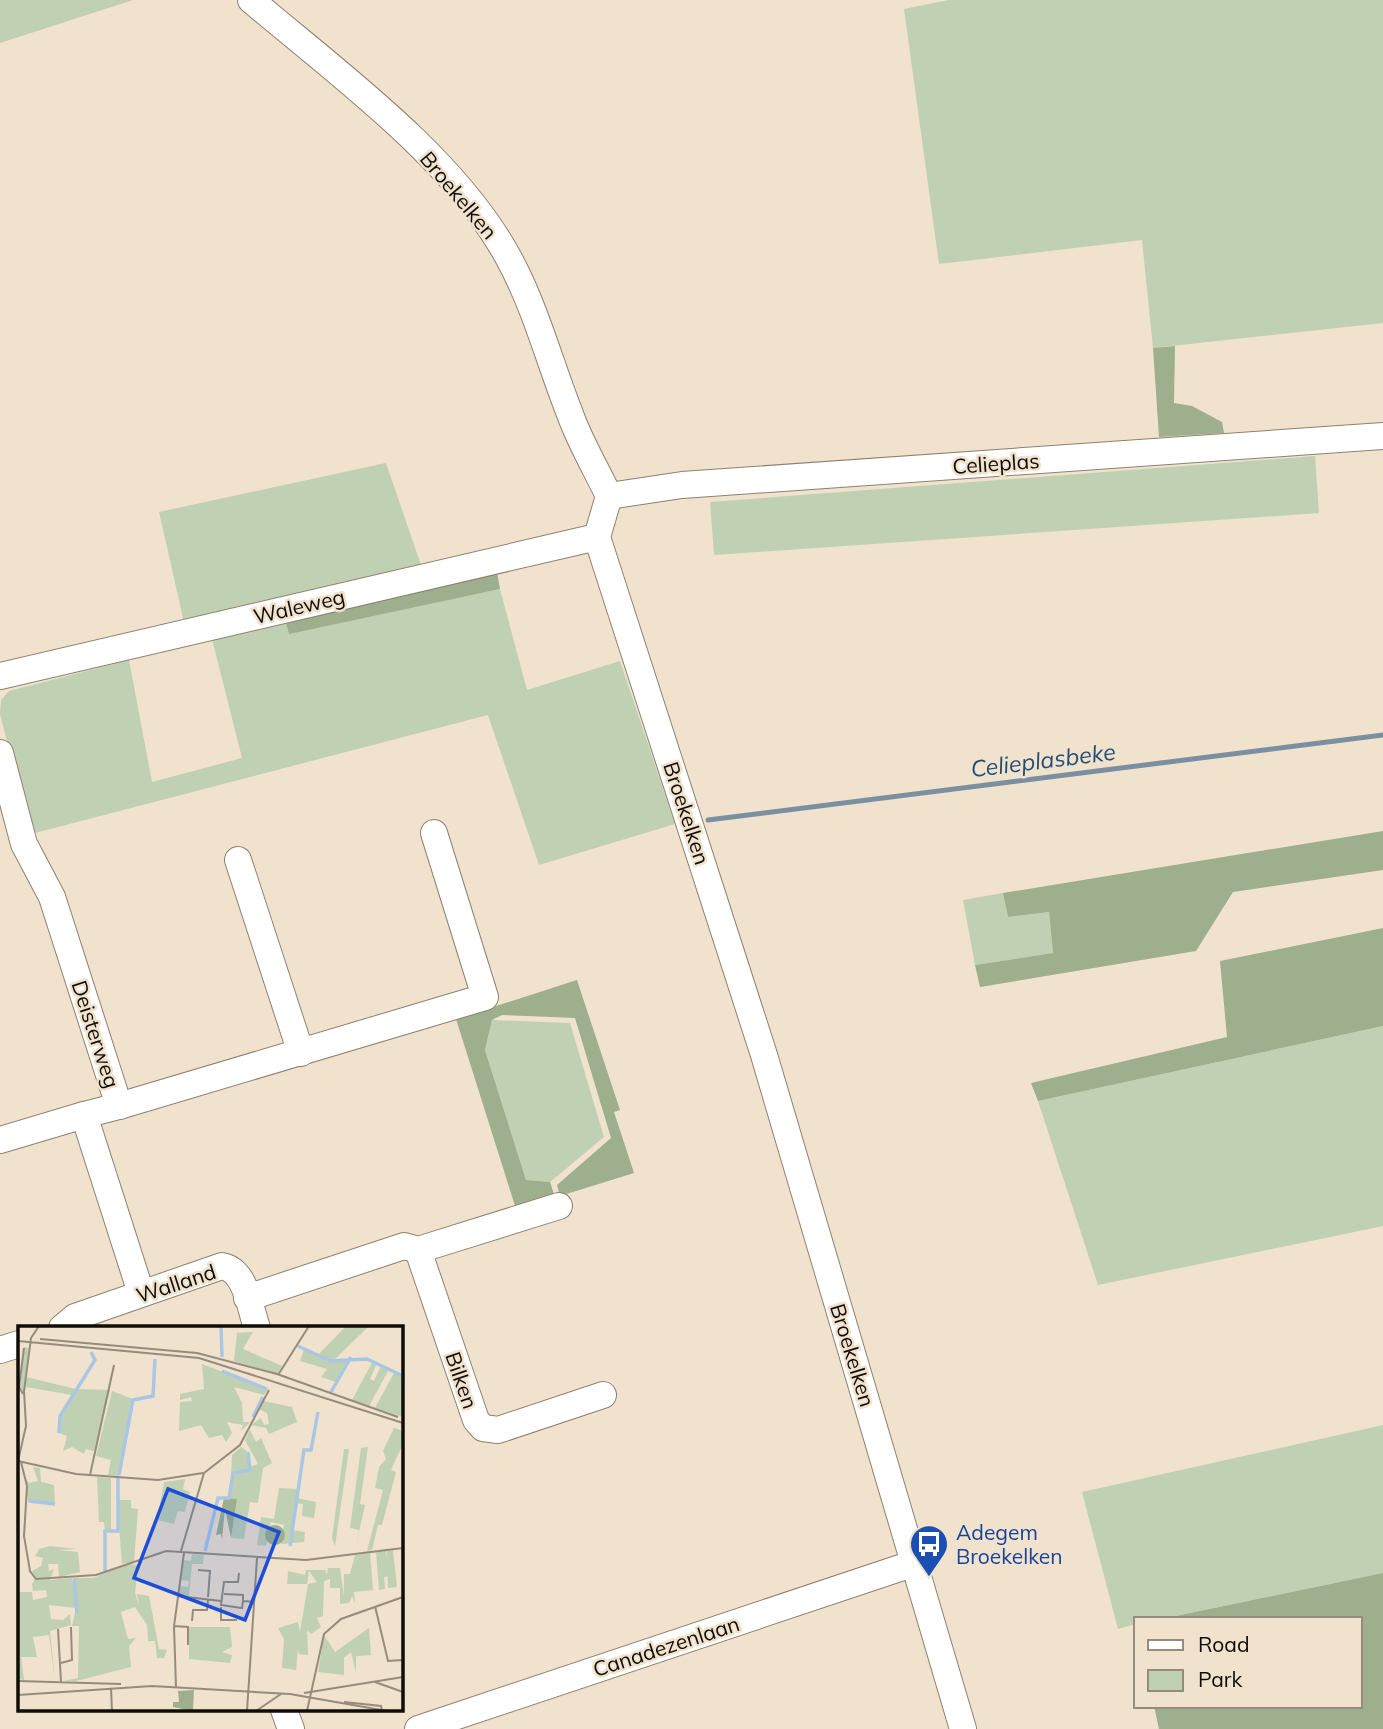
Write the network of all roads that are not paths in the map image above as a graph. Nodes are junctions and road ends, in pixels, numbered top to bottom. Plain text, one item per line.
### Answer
1 (251, 0) edge
2 (1383, 436) edge
3 (609, 496) junction
4 (597, 537) junction
5 (0, 676) edge
6 (0, 753) edge
7 (434, 833) dead end
8 (238, 860) dead end
9 (301, 1053) junction
10 (119, 1106) junction
11 (84, 1115) junction
12 (0, 1140) edge
13 (559, 1206) dead end
14 (418, 1250) junction
15 (141, 1293) junction
16 (247, 1298) junction
17 (64, 1326) edge
18 (256, 1326) edge
19 (18, 1343) edge
20 (0, 1350) edge
21 (603, 1395) dead end
22 (915, 1563) junction
23 (285, 1712) edge
24 (291, 1729) edge
25 (418, 1729) edge
26 (963, 1729) edge

1 - 3 street, Broekelken
2 - 3 street, Celieplas
3 - 4 street
4 - 5 street, Waleweg
4 - 22 street, Broekelken
6 - 10 street, Deisterweg
7 - 9 street
8 - 9 street
9 - 10 street
10 - 11 street, Deisterweg
11 - 12 street
11 - 15 street, Deisterweg
13 - 14 street
14 - 16 street
14 - 21 street, Bilken
15 - 16 street, Walland
15 - 17 street, Walland
16 - 18 street, Walland
19 - 20 street
22 - 25 street, Canadezenlaan
22 - 26 street, Broekelken
23 - 24 street

